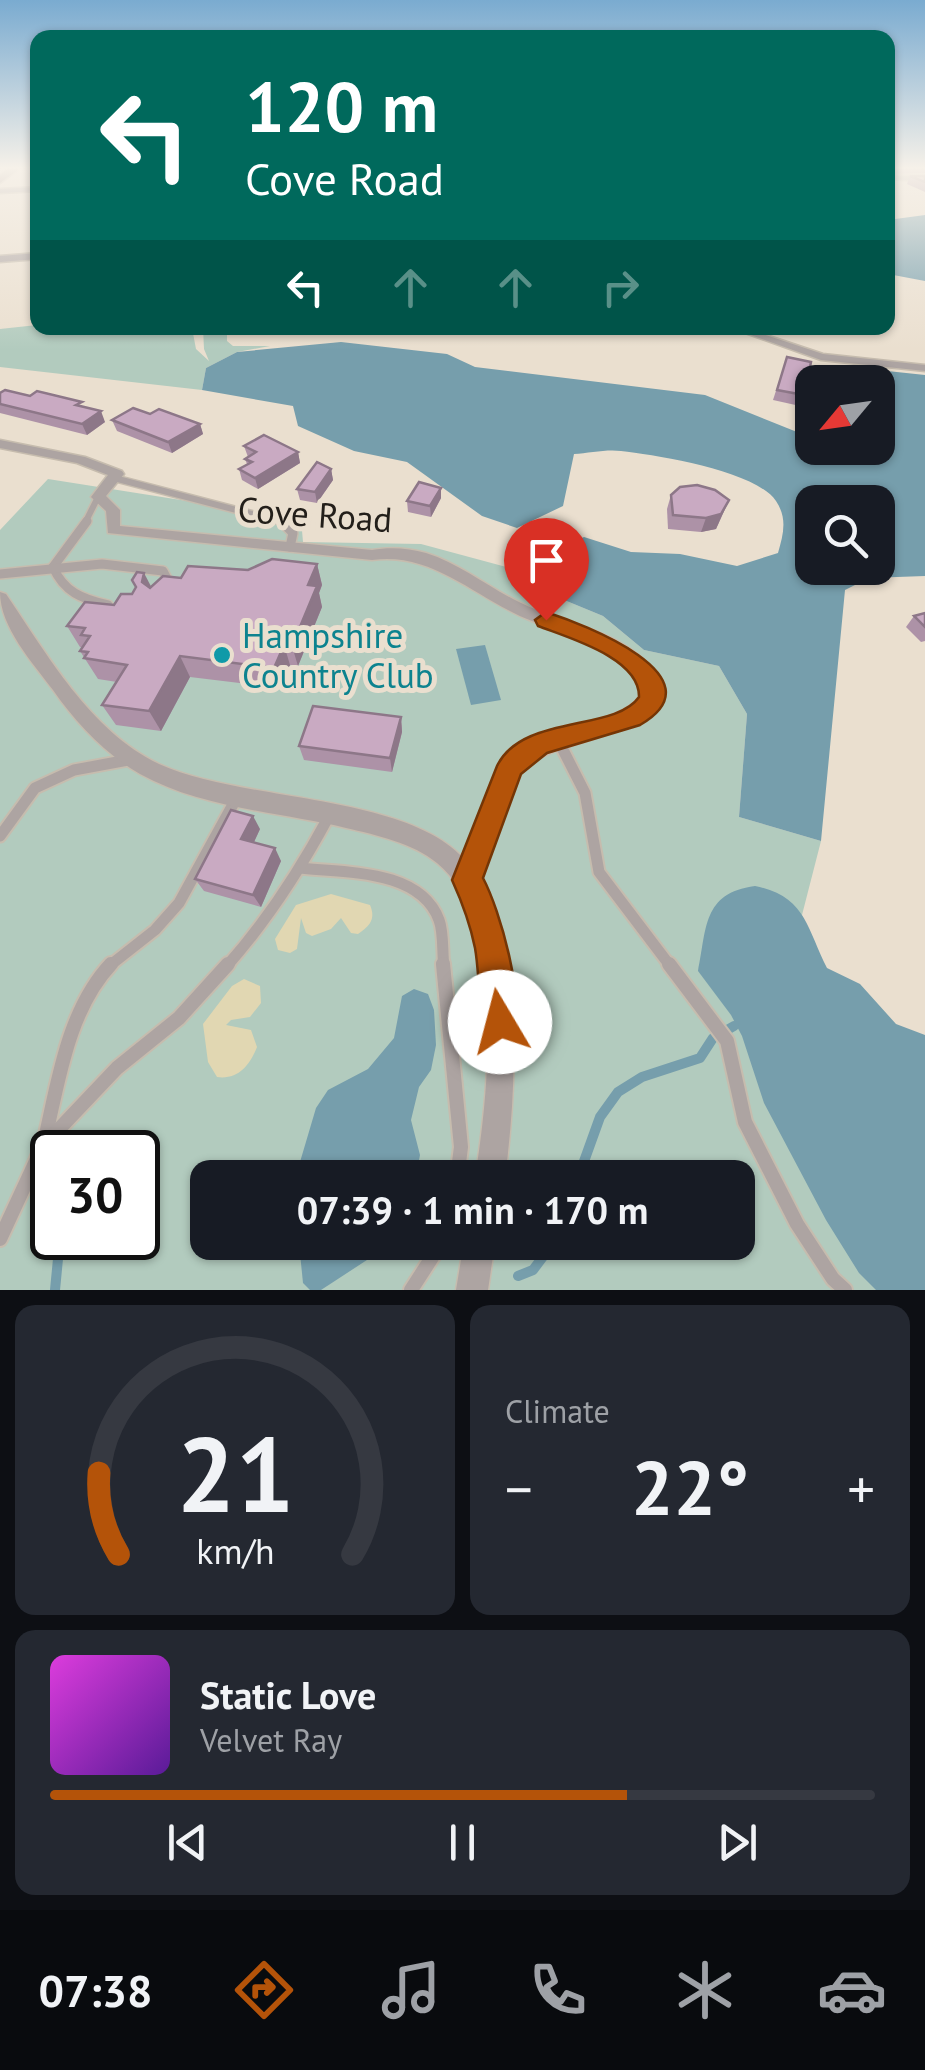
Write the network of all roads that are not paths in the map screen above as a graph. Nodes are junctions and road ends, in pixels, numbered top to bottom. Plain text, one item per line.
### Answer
1 (30, 257) edge
2 (0, 259) edge
3 (756, 335) edge
4 (925, 368) edge
5 (0, 444) edge
6 (114, 478) junction
7 (98, 498) junction
8 (290, 546) junction
9 (53, 567) junction
10 (0, 574) edge
11 (0, 598) edge
12 (160, 601) edge
13 (124, 607) edge
14 (557, 738) junction
15 (134, 759) junction
16 (237, 796) junction
17 (329, 816) junction
18 (0, 836) edge
19 (302, 868) junction
20 (467, 880) junction
21 (47, 1130) edge
22 (58, 1130) edge
23 (459, 1160) edge
24 (493, 1160) edge
25 (30, 1174) edge
26 (0, 1239) edge
27 (430, 1260) edge
28 (477, 1260) edge
29 (411, 1290) edge
30 (472, 1290) edge
31 (846, 1290) edge

1 - 2 street
3 - 4 street
5 - 6 street
6 - 7 street
6 - 8 lane
7 - 8 street, Cove Road
7 - 9 lane
8 - 14 street, Cove Road
9 - 10 lane
9 - 12 lane
9 - 13 lane
11 - 15 street
14 - 20 street
14 - 31 lane
15 - 16 street
15 - 18 lane
16 - 17 street
16 - 21 lane
17 - 19 lane
17 - 20 street
19 - 22 lane
19 - 23 lane
20 - 24 street
25 - 26 lane
27 - 29 lane
28 - 30 street

